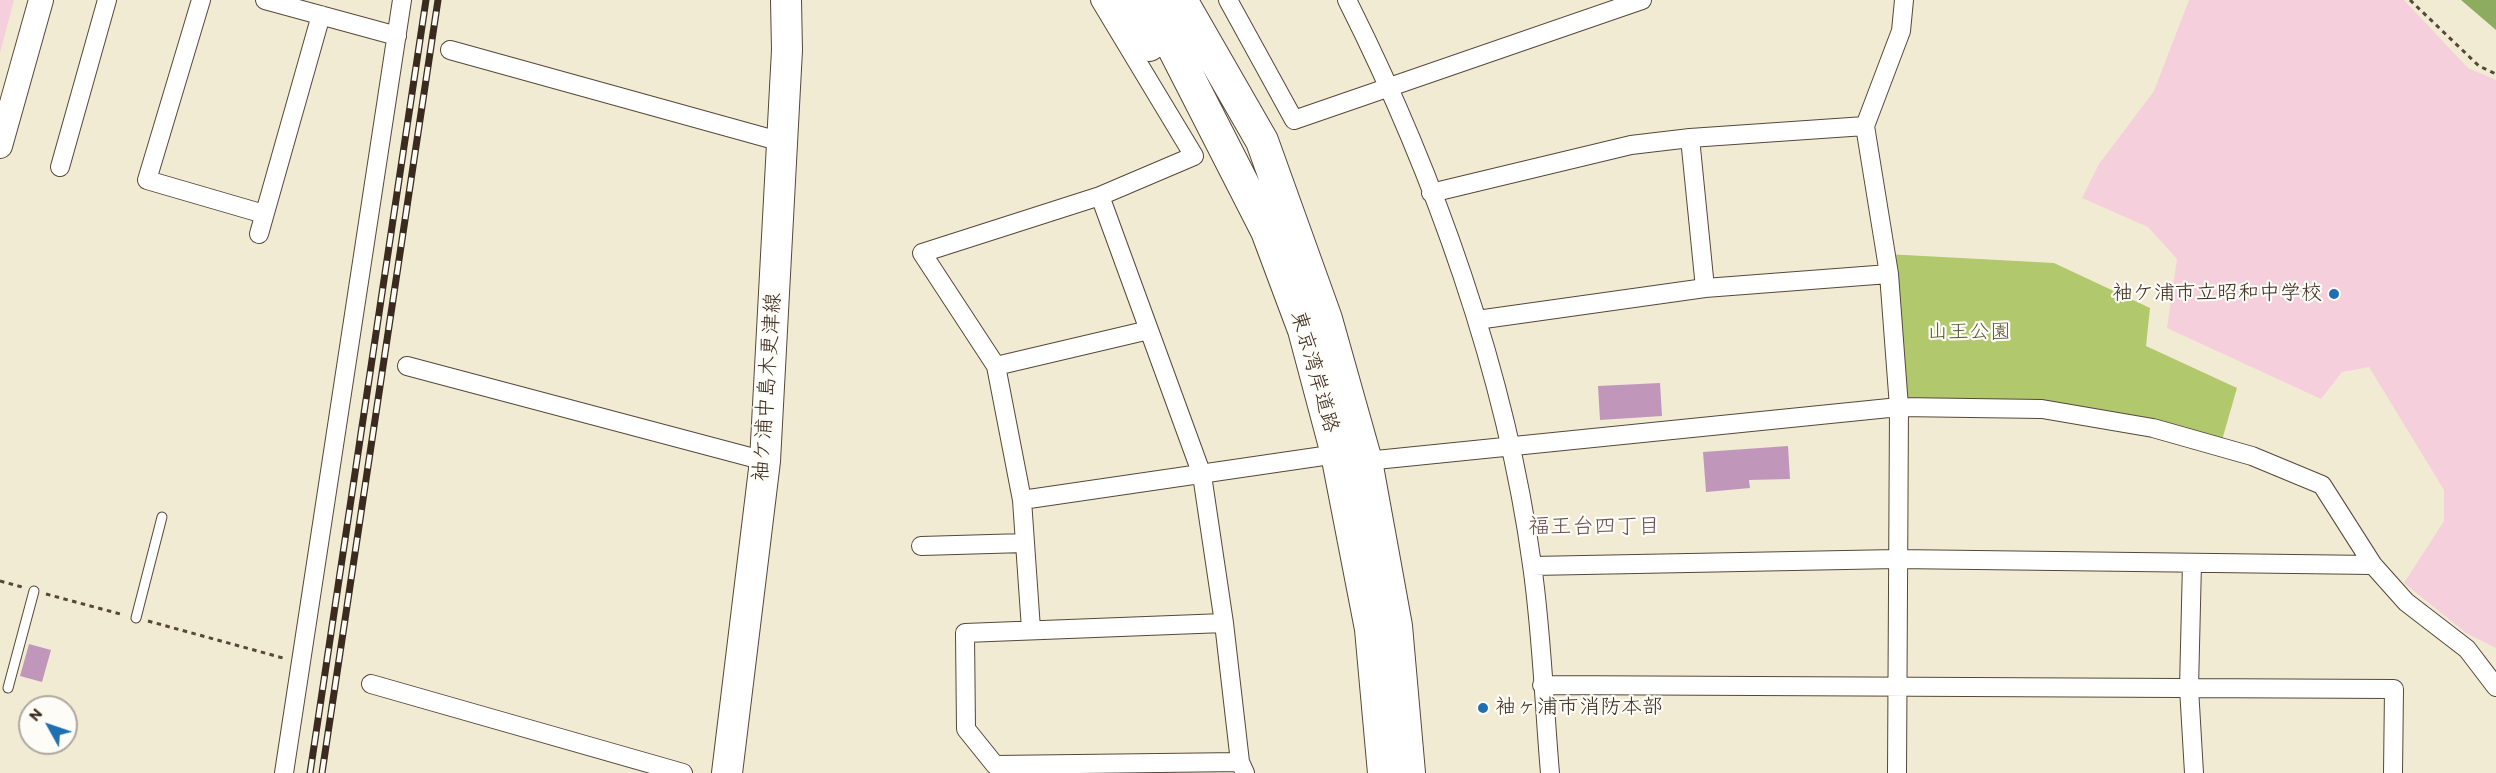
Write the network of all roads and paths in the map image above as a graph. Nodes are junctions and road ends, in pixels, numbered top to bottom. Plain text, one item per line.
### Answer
1 (41, 0) edge
2 (107, 0) edge
3 (201, 0) edge
4 (265, 0) edge
5 (402, 0) edge
6 (786, 0) edge
7 (1100, 0) edge
8 (1125, 0) edge
9 (1149, 0) edge
10 (1181, 0) edge
11 (1203, 0) edge
12 (1228, 0) edge
13 (1347, 0) edge
14 (1642, 0) edge
15 (1904, 0) edge
16 (2410, 0) edge
17 (321, 15) junction
18 (397, 36) junction
19 (450, 50) dead end
20 (2496, 74) edge
21 (1390, 86) junction
22 (1865, 126) junction
23 (1690, 138) junction
24 (1262, 141) junction
25 (782, 142) junction
26 (0, 146) edge
27 (1235, 165) junction
28 (60, 166) dead end
29 (1431, 193) junction
30 (1101, 195) junction
31 (264, 214) junction
32 (259, 234) dead end
33 (1889, 274) junction
34 (1705, 288) junction
35 (1477, 320) junction
36 (1149, 330) junction
37 (407, 366) dead end
38 (996, 366) junction
39 (1899, 408) junction
40 (1510, 445) junction
41 (1352, 457) junction
42 (765, 461) junction
43 (1202, 475) junction
44 (1022, 500) junction
45 (162, 517) dead end
46 (1025, 543) junction
47 (921, 546) dead end
48 (1897, 560) junction
49 (2192, 563) junction
50 (2373, 565) junction
51 (1532, 566) junction
52 (34, 591) dead end
53 (136, 618) dead end
54 (1224, 623) junction
55 (1031, 629) junction
56 (371, 684) dead end
57 (1542, 685) junction
58 (1897, 686) junction
59 (2496, 687) edge
60 (8, 688) dead end
61 (2189, 688) junction
62 (1243, 768) edge
63 (284, 773) edge
64 (683, 773) edge
65 (726, 773) edge
66 (1384, 773) edge
67 (1409, 773) edge
68 (1550, 773) edge
69 (1897, 773) edge
70 (2194, 773) edge
71 (2393, 773) edge

1 - 26 street
2 - 28 street
3 - 31 street
4 - 17 street
5 - 18 street
6 - 25 main road, 袖ケ浦中島木更津線
7 - 30 street
8 - 27 highway
9 - 27 highway, 東京湾岸道路
10 - 24 highway, 東京湾岸道路
11 - 24 highway
12 - 21 street
13 - 21 street
14 - 21 street
15 - 22 street
16 - 20 path
17 - 18 street
17 - 31 street
18 - 63 street
19 - 25 street
21 - 29 street
22 - 23 street
22 - 33 street
23 - 29 street
23 - 34 street
24 - 41 highway, 東京湾岸道路
25 - 42 main road, 袖ケ浦中島木更津線
27 - 41 highway, 東京湾岸道路
29 - 35 street
30 - 36 street
30 - 38 street
31 - 32 street
33 - 34 street
33 - 39 street
34 - 35 street
35 - 40 street
36 - 38 street
36 - 43 street
37 - 42 street
38 - 44 street
39 - 40 street
39 - 48 street
39 - 50 street
40 - 41 street
40 - 51 street
41 - 43 street
41 - 66 highway, 東京湾岸道路
41 - 67 highway, 東京湾岸道路
42 - 65 main road, 袖ケ浦中島木更津線
43 - 44 street
43 - 54 street
44 - 46 street
45 - 53 lane
46 - 47 street
46 - 55 street
48 - 49 street
48 - 51 street
48 - 58 street
49 - 50 street
49 - 61 street
50 - 59 street
51 - 57 street
52 - 60 lane
54 - 55 street
54 - 62 street
55 - 62 street
56 - 64 street
57 - 58 street
57 - 68 street
58 - 61 street
58 - 69 street
61 - 70 street
61 - 71 street

